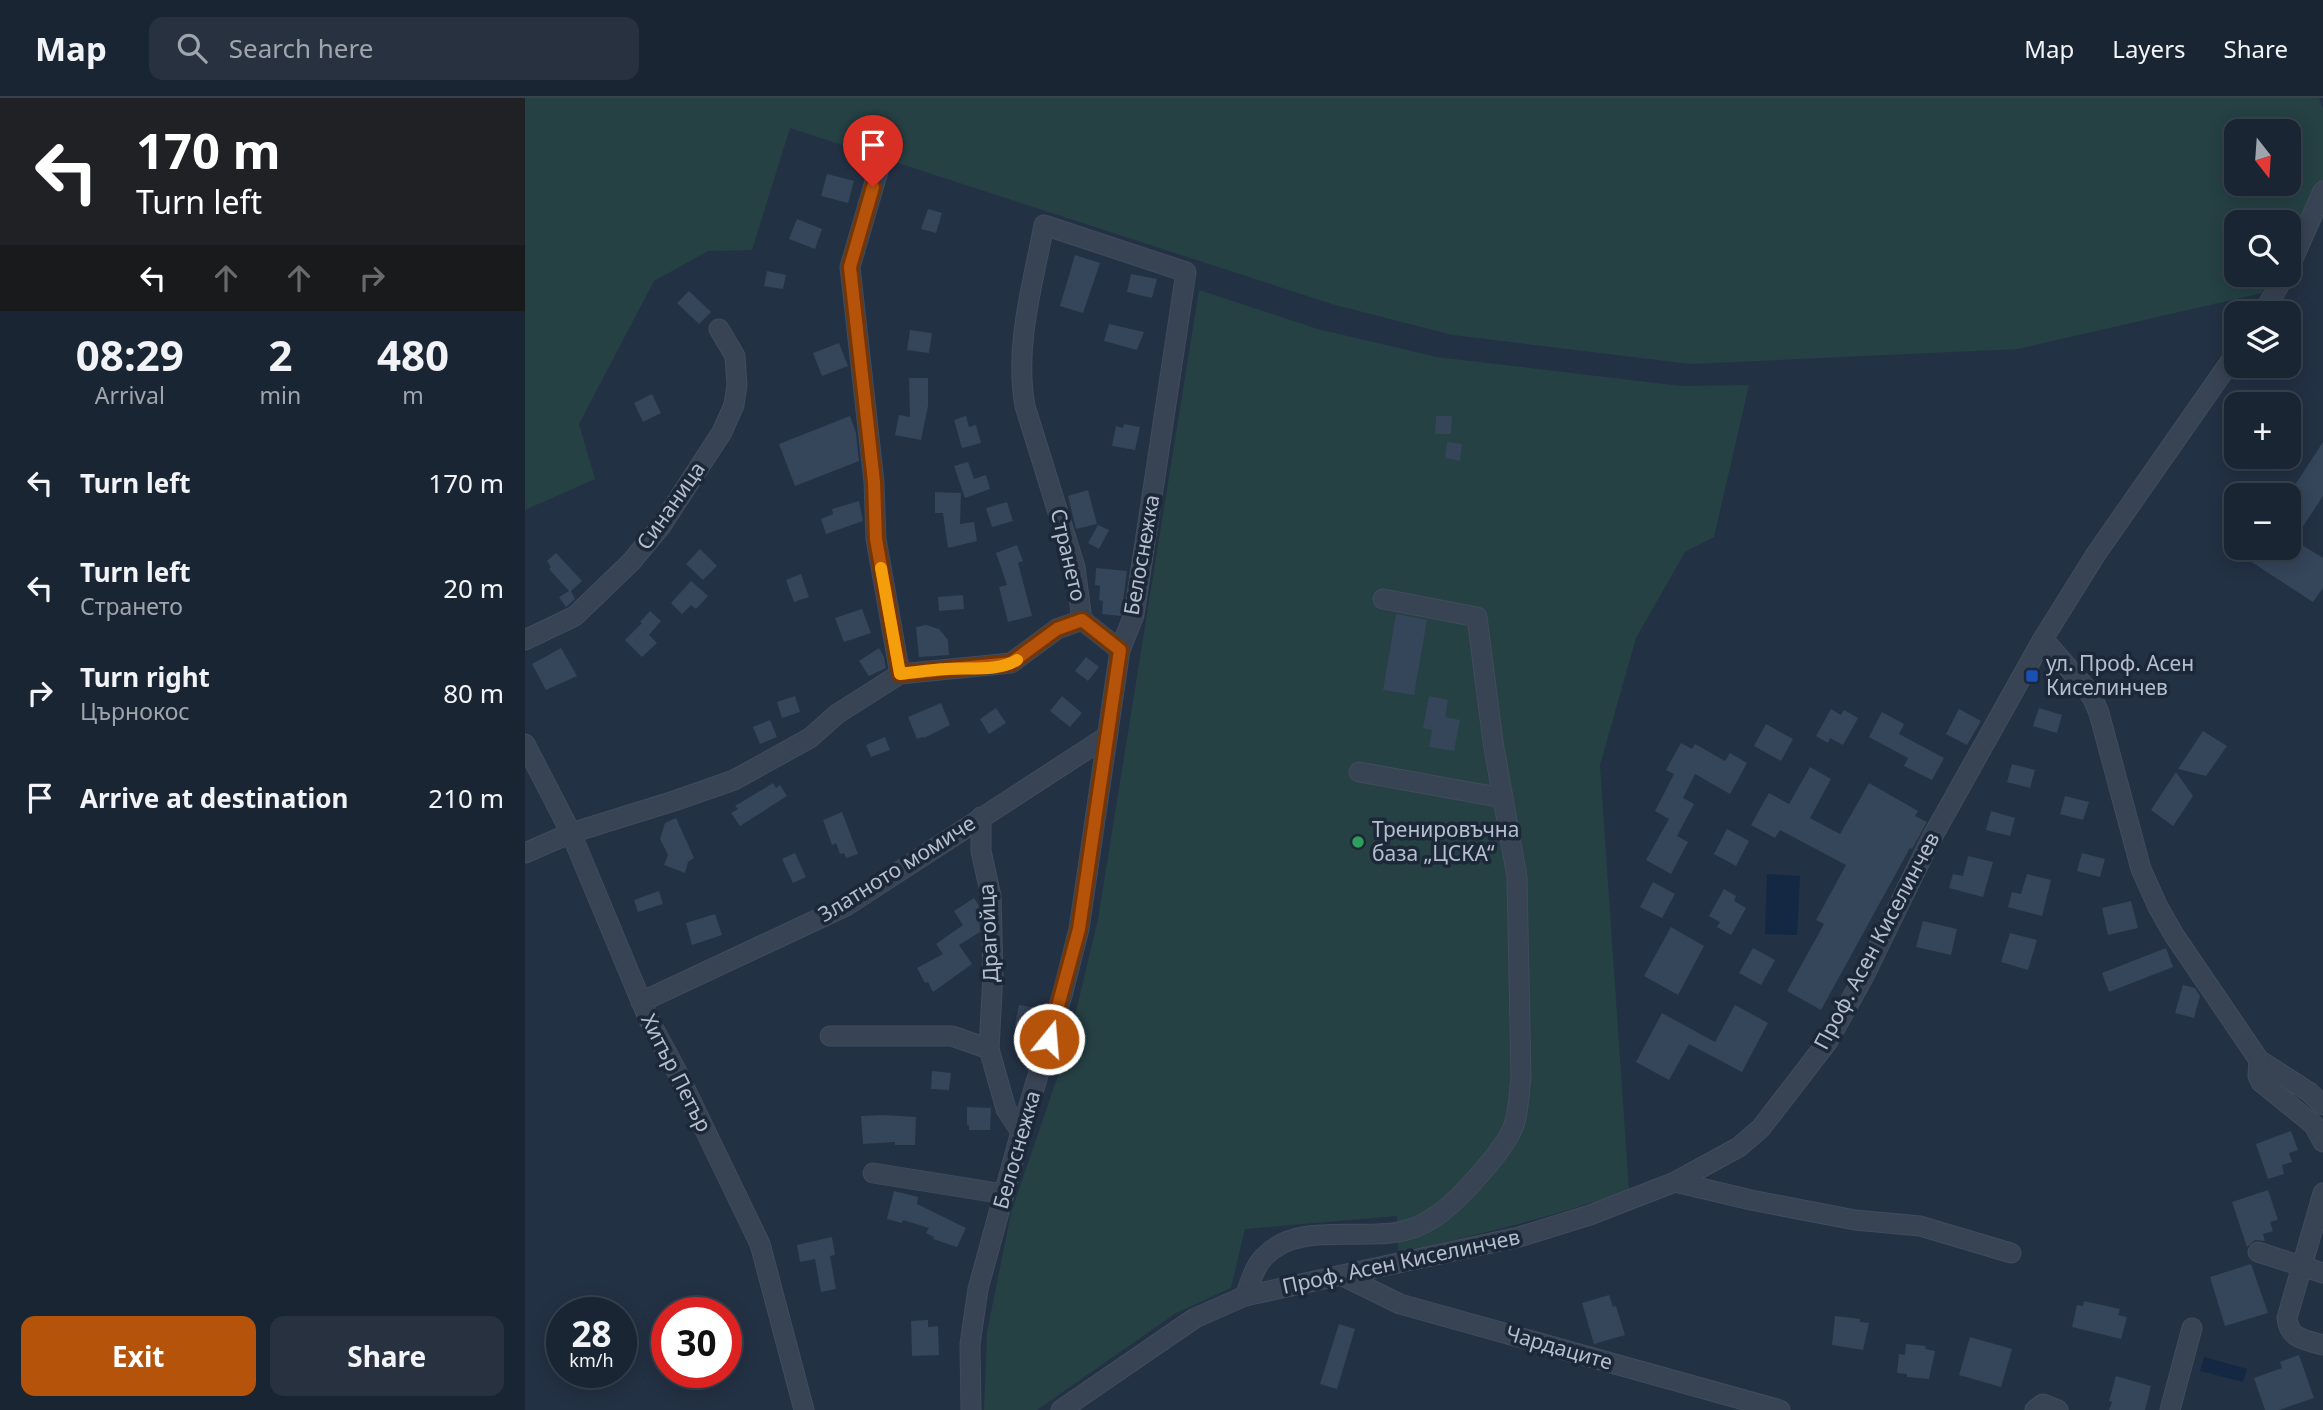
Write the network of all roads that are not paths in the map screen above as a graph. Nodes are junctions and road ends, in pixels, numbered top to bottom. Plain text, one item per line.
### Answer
1 (881, 161) dead end
2 (2323, 191) edge
3 (1044, 225) joint
4 (2301, 241) edge
5 (719, 328) dead end
6 (2224, 371) edge
7 (1383, 598) dead end
8 (1082, 620) junction
9 (2043, 639) junction
10 (525, 640) edge
11 (1120, 650) junction
12 (900, 674) junction
13 (1106, 737) junction
14 (525, 744) edge
15 (1359, 772) dead end
16 (1503, 798) junction
17 (981, 817) junction
18 (571, 833) junction
19 (525, 853) edge
20 (641, 1002) junction
21 (830, 1036) dead end
22 (989, 1049) junction
23 (2259, 1060) junction
24 (2323, 1105) edge
25 (1021, 1132) junction
26 (2323, 1142) edge
27 (873, 1173) dead end
28 (1675, 1182) junction
29 (2323, 1193) edge
30 (1003, 1194) junction
31 (2258, 1252) dead end
32 (2011, 1253) dead end
33 (2301, 1267) junction
34 (2323, 1273) edge
35 (1341, 1275) junction
36 (1245, 1296) junction
37 (2192, 1328) dead end
38 (2323, 1345) edge
39 (804, 1410) edge
40 (971, 1410) edge
41 (1061, 1410) edge
42 (1780, 1410) edge
43 (2035, 1410) edge
44 (2058, 1410) edge
45 (2170, 1410) edge

1 - 12 street
2 - 4 street
3 - 8 street, Странето
3 - 11 street, Белоснежка
5 - 10 street, Синаница
6 - 9 street, Проф. Асен Киселинчев
7 - 16 street
8 - 11 street
8 - 12 street, Странето
9 - 23 street
9 - 28 street, Проф. Асен Киселинчев
11 - 13 street, Белоснежка
12 - 18 street, Странето
13 - 17 street, Златното момиче
13 - 25 street, Белоснежка
14 - 18 street, Хитър Петър
15 - 16 street
16 - 36 street
17 - 20 street, Златното момиче
17 - 22 street, Драгойца
18 - 19 street, Странето
18 - 20 street, Хитър Петър
20 - 39 street, Хитър Петър
21 - 22 street
22 - 25 street, Драгойца
23 - 24 street
23 - 26 street
25 - 30 street, Белоснежка
27 - 30 street
28 - 32 street
28 - 35 street, Проф. Асен Киселинчев
29 - 33 street
30 - 40 street, Белоснежка
31 - 33 street
33 - 34 street
33 - 38 street
35 - 36 street, Проф. Асен Киселинчев
35 - 42 street, Чардаците
36 - 41 street, Проф. Асен Киселинчев
37 - 45 street
43 - 44 street

